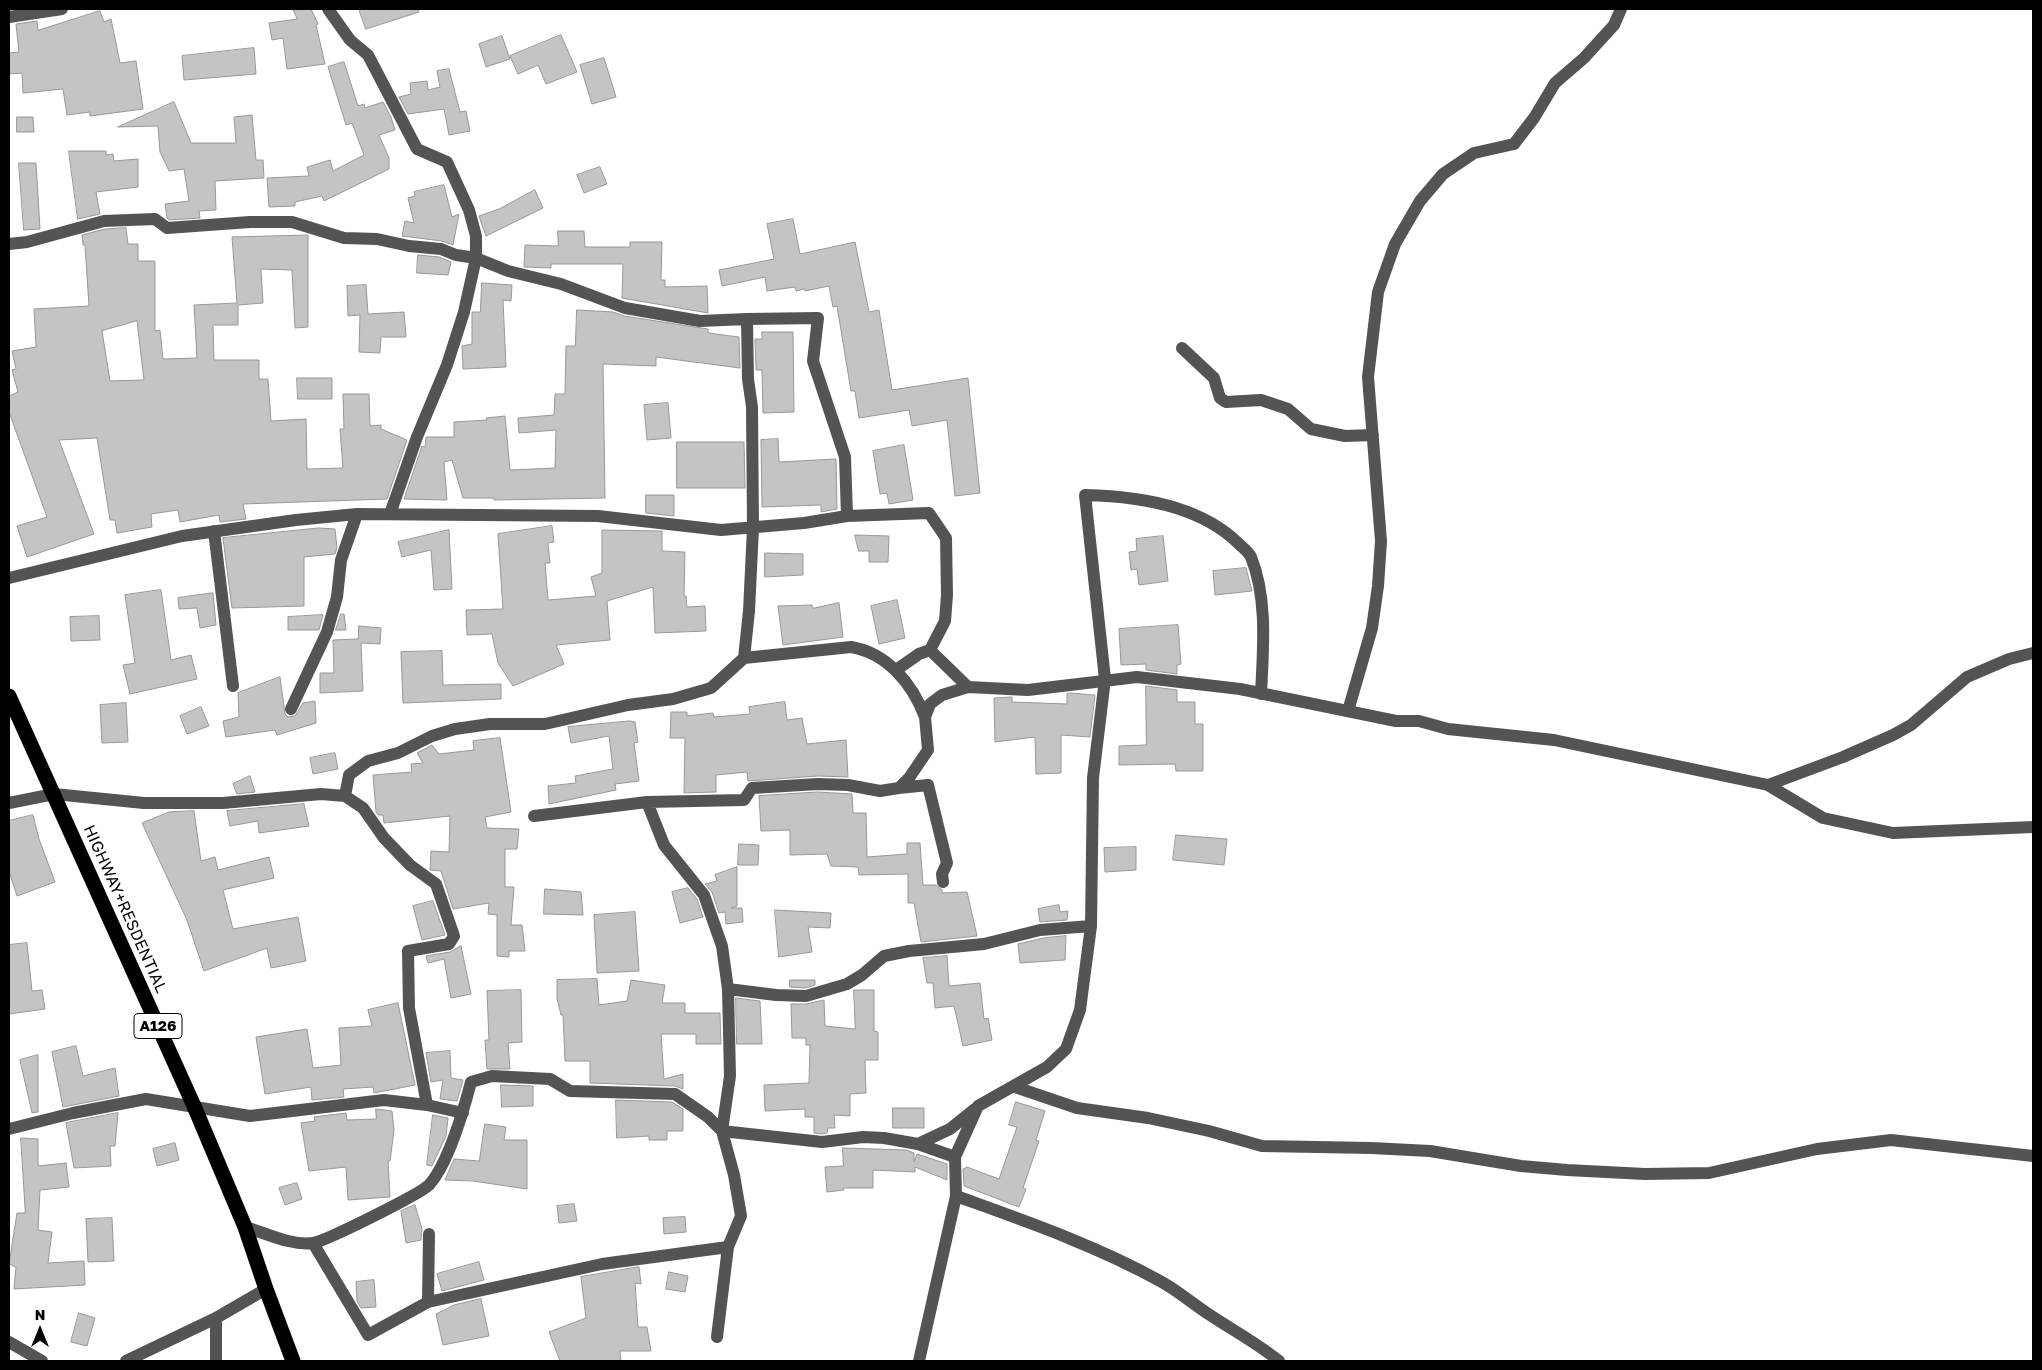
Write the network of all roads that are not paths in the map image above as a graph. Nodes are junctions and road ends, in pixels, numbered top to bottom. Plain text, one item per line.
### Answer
1 (62, 9) edge
2 (328, 9) edge
3 (1621, 9) edge
4 (9, 17) edge
5 (9, 244) edge
6 (476, 258) junction
7 (747, 319) junction
8 (1182, 348) dead end
9 (1374, 435) junction
10 (358, 514) junction
11 (390, 514) junction
12 (847, 516) junction
13 (753, 528) junction
14 (214, 531) junction
15 (9, 578) edge
16 (930, 650) junction
17 (2033, 653) edge
18 (744, 658) junction
19 (896, 670) junction
20 (1105, 679) junction
21 (233, 686) dead end
22 (968, 687) junction
23 (1260, 694) junction
24 (9, 696) edge
25 (291, 709) dead end
26 (1348, 711) junction
27 (924, 717) junction
28 (1768, 785) junction
29 (898, 788) junction
30 (54, 794) junction
31 (345, 796) junction
32 (647, 802) junction
33 (9, 803) edge
34 (534, 816) dead end
35 (2033, 827) edge
36 (943, 882) dead end
37 (1091, 926) junction
38 (728, 989) junction
39 (1015, 1087) junction
40 (427, 1105) junction
41 (194, 1106) junction
42 (978, 1106) junction
43 (463, 1113) junction
44 (9, 1128) edge
45 (722, 1130) junction
46 (918, 1144) junction
47 (2033, 1156) edge
48 (955, 1157) junction
49 (956, 1196) junction
50 (246, 1228) junction
51 (429, 1234) dead end
52 (313, 1243) junction
53 (728, 1247) junction
54 (266, 1289) junction
55 (428, 1302) junction
56 (216, 1318) junction
57 (717, 1337) dead end
58 (9, 1342) edge
59 (42, 1361) edge
60 (126, 1361) edge
61 (216, 1361) edge
62 (293, 1361) edge
63 (919, 1361) edge
64 (1279, 1361) edge

1 - 4 street
2 - 6 street
3 - 9 street
5 - 6 street
6 - 7 street
6 - 11 street
7 - 12 street
7 - 13 street
8 - 9 street
9 - 26 street
10 - 11 street
10 - 14 street
10 - 25 street
11 - 13 street
12 - 13 street
12 - 16 street
13 - 18 street
14 - 15 street
14 - 21 street
16 - 19 street
16 - 22 street
17 - 28 street
18 - 19 street
18 - 31 street
19 - 27 street
20 - 22 street
20 - 23 street
20 - 23 street
20 - 37 street
22 - 27 street
23 - 26 street
24 - 30 highway, HIGHWAY+RESDENTIAL / A126
26 - 28 street
27 - 29 street
28 - 35 street
29 - 32 street
29 - 36 street
30 - 31 street
30 - 33 street
30 - 41 highway, HIGHWAY+RESDENTIAL / A126
31 - 40 street
32 - 34 street
32 - 38 street
37 - 38 street
37 - 39 street
38 - 45 street
39 - 42 street
39 - 47 street
40 - 41 street
40 - 43 street
41 - 44 street
41 - 50 highway, HIGHWAY+RESDENTIAL / A126
42 - 46 street
42 - 48 street
43 - 45 street
43 - 52 street
45 - 46 street
45 - 53 street
46 - 48 street
48 - 49 street
49 - 63 street
49 - 64 street
50 - 52 street
50 - 54 highway, HIGHWAY+RESDENTIAL / A126
51 - 55 street
52 - 55 street
53 - 55 street
53 - 57 street
54 - 56 street
54 - 62 highway, HIGHWAY+RESDENTIAL / A126
56 - 60 street
56 - 61 street
58 - 59 street

